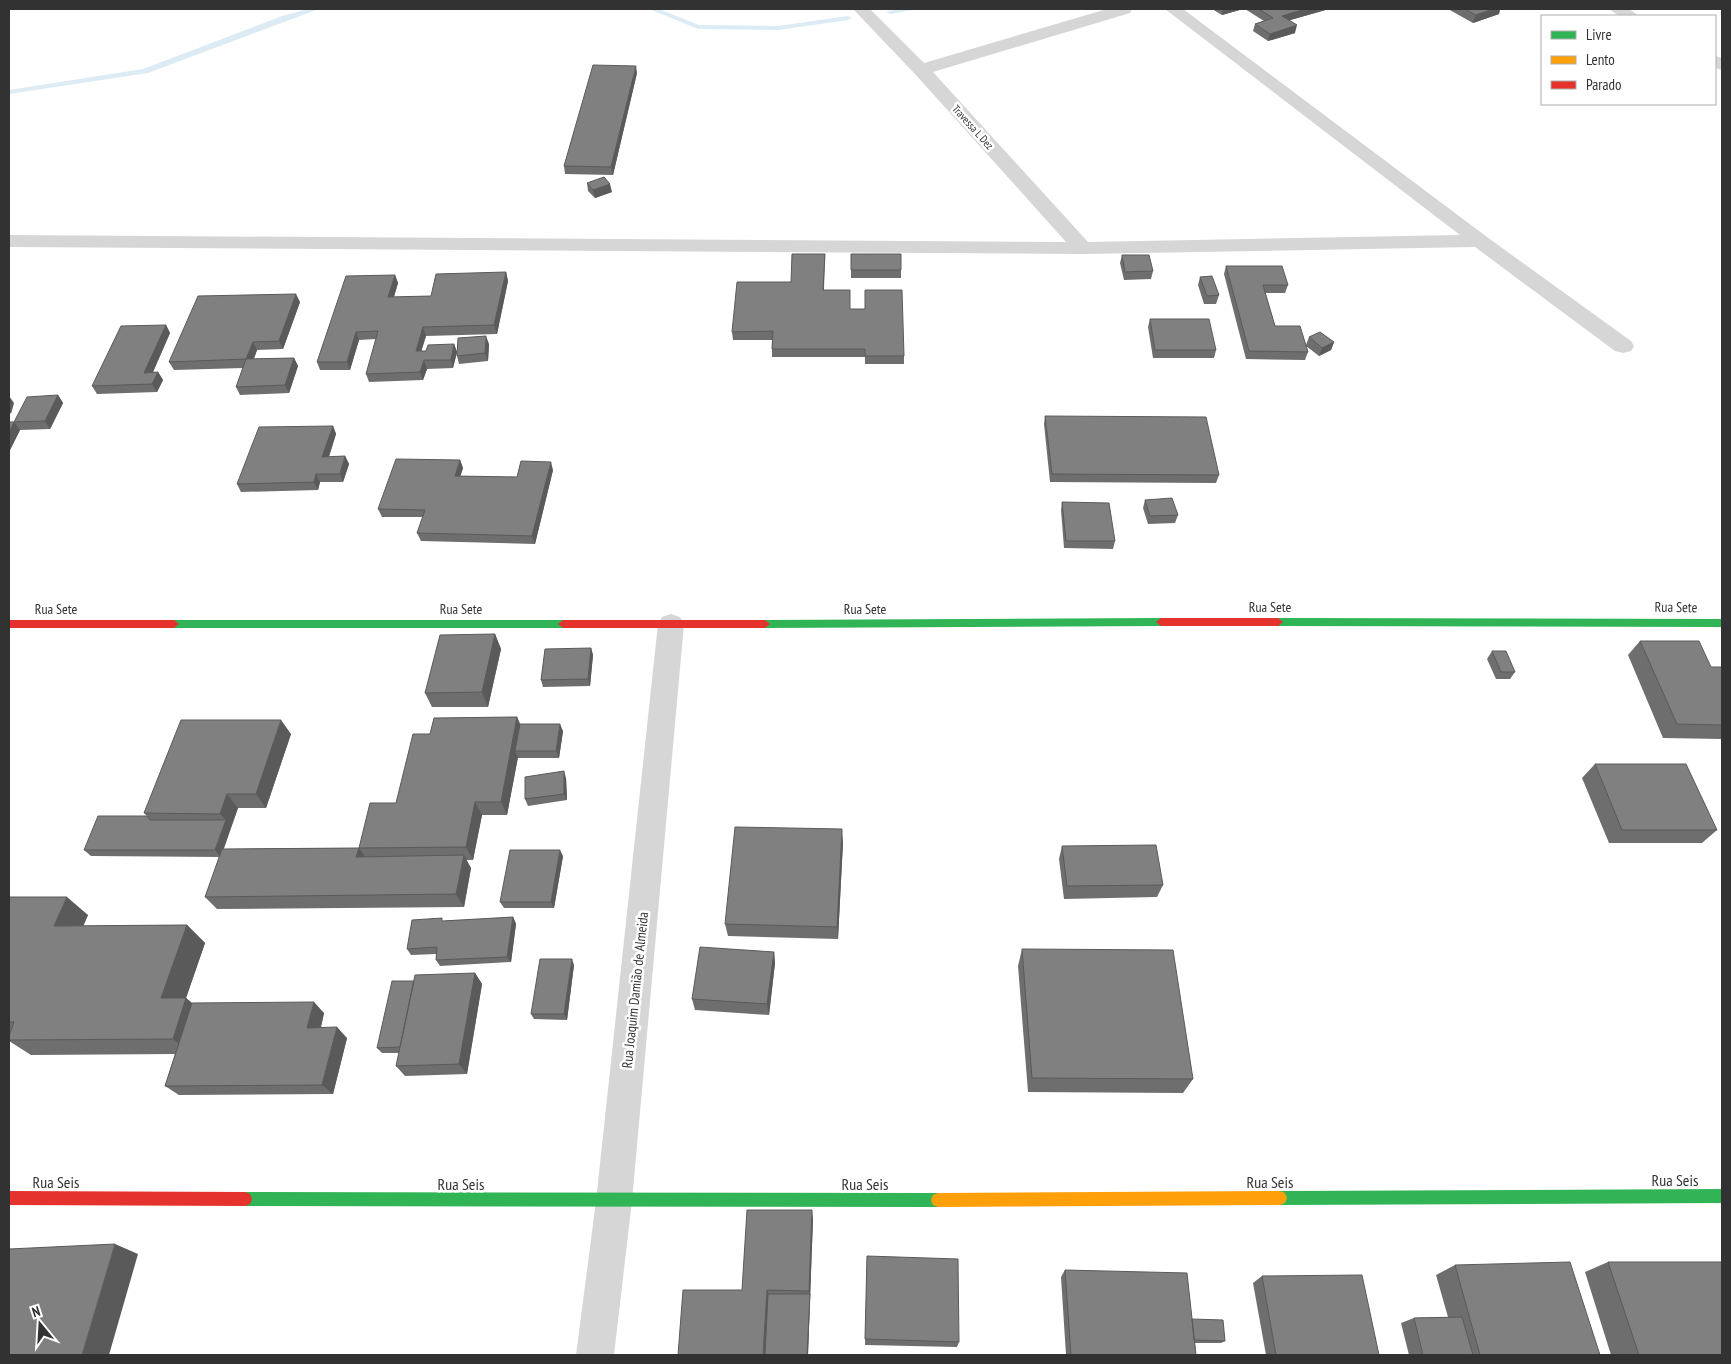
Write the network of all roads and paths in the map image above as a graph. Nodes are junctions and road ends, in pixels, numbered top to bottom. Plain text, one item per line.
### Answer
1 (862, 9) edge
2 (1124, 9) edge
3 (1173, 9) edge
4 (1617, 9) edge
5 (1629, 15) edge
6 (921, 70) junction
7 (9, 241) edge
8 (1480, 241) junction
9 (1083, 248) junction
10 (1623, 346) dead end
11 (1722, 623) edge
12 (9, 624) edge
13 (671, 624) junction
14 (1722, 1196) edge
15 (9, 1198) edge
16 (614, 1201) junction
17 (595, 1355) edge

1 - 6 street, Travessa L Dez
2 - 6 street
3 - 8 street
4 - 5 street
6 - 9 street, Travessa L Dez
7 - 9 street
8 - 9 street
8 - 10 street
11 - 13 street, Rua Sete
12 - 13 street, Rua Sete
13 - 16 street, Rua Joaquim Damião de Almeida
14 - 16 street, Rua Seis
15 - 16 street, Rua Seis
16 - 17 street, Rua Joaquim Damião de Almeida

